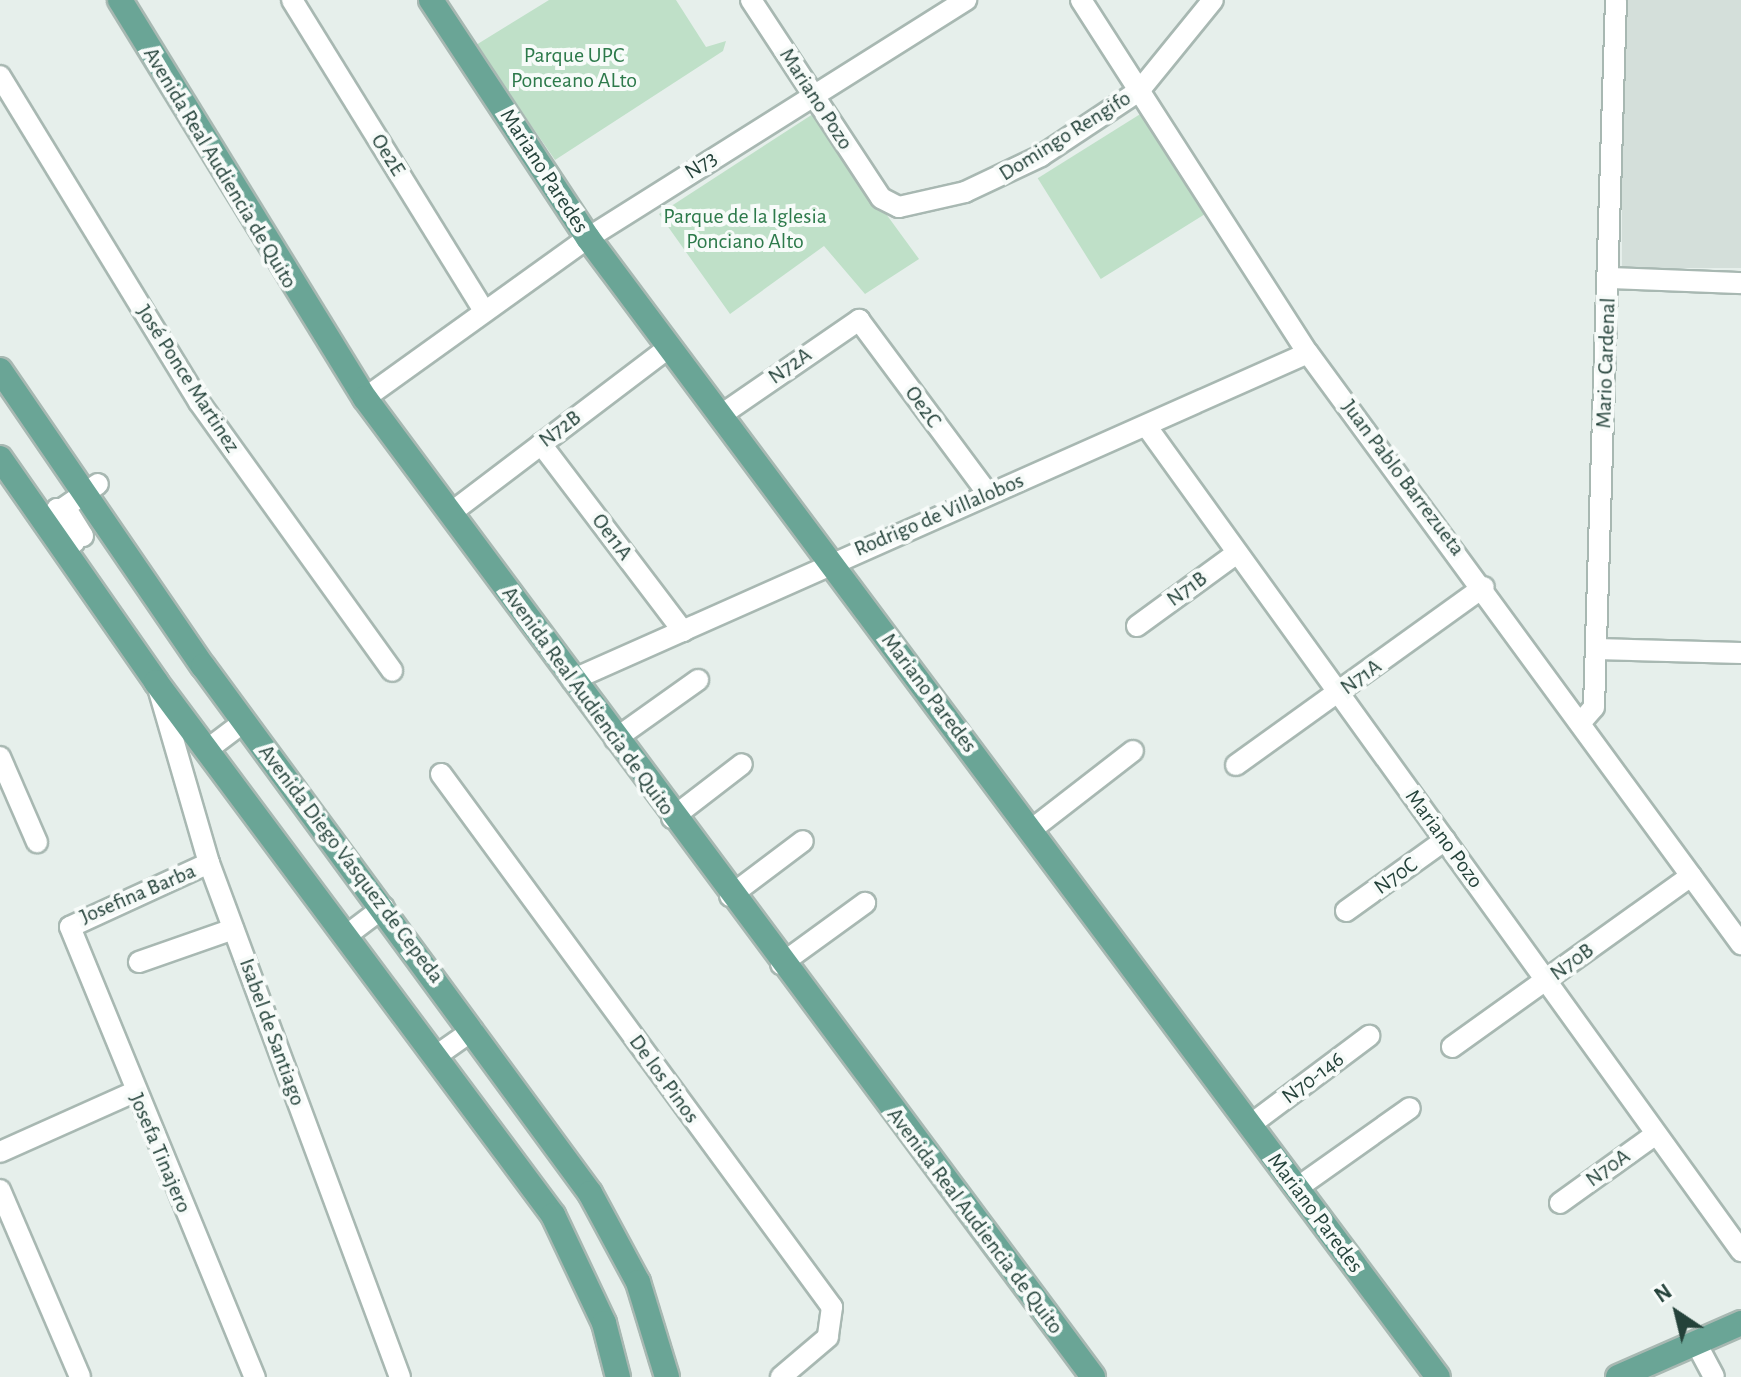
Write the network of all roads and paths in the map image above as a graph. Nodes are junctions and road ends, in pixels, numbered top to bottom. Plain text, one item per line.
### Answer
1 (120, 0) edge
2 (292, 0) edge
3 (431, 0) edge
4 (751, 0) edge
5 (966, 0) edge
6 (1081, 0) edge
7 (1213, 0) edge
8 (1616, 0) edge
9 (0, 76) edge
10 (1139, 91) junction
11 (811, 95) junction
12 (881, 198) joint
13 (588, 238) junction
14 (1608, 278) junction
15 (1741, 283) edge
16 (484, 311) junction
17 (859, 320) joint
18 (669, 347) junction
19 (1308, 353) junction
20 (0, 370) edge
21 (365, 398) junction
22 (721, 415) junction
23 (1147, 427) junction
24 (541, 444) junction
25 (0, 458) edge
26 (90, 490) junction
27 (988, 494) junction
28 (452, 512) junction
29 (41, 517) junction
30 (1237, 553) junction
31 (831, 561) junction
32 (1484, 587) junction
33 (1137, 626) dead end
34 (683, 631) junction
35 (1596, 649) junction
36 (1741, 653) edge
37 (392, 671) dead end
38 (572, 680) junction
39 (698, 680) dead end
40 (156, 682) junction
41 (1338, 693) junction
42 (245, 721) junction
43 (1582, 721) junction
44 (615, 739) junction
45 (208, 749) junction
46 (1133, 751) dead end
47 (0, 757) edge
48 (742, 764) dead end
49 (1236, 765) dead end
50 (441, 774) dead end
51 (672, 818) junction
52 (1031, 830) junction
53 (1445, 840) junction
54 (803, 841) dead end
55 (37, 842) dead end
56 (209, 863) junction
57 (1691, 876) junction
58 (730, 896) junction
59 (865, 903) dead end
60 (384, 907) junction
61 (1346, 911) dead end
62 (70, 927) joint
63 (233, 929) junction
64 (347, 935) junction
65 (1741, 944) edge
66 (139, 962) dead end
67 (781, 964) junction
68 (1546, 981) junction
69 (473, 1030) junction
70 (1369, 1036) dead end
71 (1452, 1047) dead end
72 (436, 1056) junction
73 (134, 1092) junction
74 (1410, 1108) dead end
75 (1253, 1123) junction
76 (1656, 1134) junction
77 (0, 1152) edge
78 (1297, 1188) junction
79 (0, 1190) edge
80 (1560, 1203) dead end
81 (1741, 1251) edge
82 (1741, 1323) edge
83 (1696, 1343) junction
84 (80, 1377) edge
85 (255, 1377) edge
86 (400, 1377) edge
87 (618, 1377) edge
88 (667, 1377) edge
89 (781, 1377) edge
90 (1093, 1377) edge
91 (1438, 1377) edge
92 (1618, 1377) edge
93 (1714, 1377) edge

1 - 21 main road, Avenida Real Audiencia de Quito
2 - 16 street, Oe2E
3 - 13 main road, Mariano Paredes
4 - 11 street, Mariano Pozo
5 - 11 street, N73
6 - 10 street, Juan Pablo Barrezueta
7 - 10 street, Domingo Rengifo
8 - 14 street, Mario Cardenal
9 - 37 street, José Ponce Martinez
10 - 12 street, Domingo Rengifo
10 - 19 street, Juan Pablo Barrezueta
11 - 12 street, Mariano Pozo
11 - 13 street, N73
13 - 16 street, N73
13 - 18 main road, Mariano Paredes
14 - 15 street
14 - 35 street, Mario Cardenal
16 - 21 street, N73
17 - 22 street, N72A
17 - 27 street, Oe2C
18 - 22 main road, Mariano Paredes
18 - 24 street, N72B
19 - 23 street, Rodrigo de Villalobos
19 - 32 street, Juan Pablo Barrezueta
20 - 26 main road, Avenida Diego Vasquez de Cepeda
21 - 28 main road, Avenida Real Audiencia de Quito
22 - 31 main road, Mariano Paredes
23 - 27 street, Rodrigo de Villalobos
23 - 30 street, Mariano Pozo
24 - 28 street, N72B
24 - 34 street, Oe11A
25 - 29 main road, Avenida Diego Vasquez de Cepeda
26 - 29 street
26 - 42 main road, Avenida Diego Vasquez de Cepeda
27 - 31 street, Rodrigo de Villalobos
28 - 38 main road, Avenida Real Audiencia de Quito
29 - 40 main road, Avenida Diego Vasquez de Cepeda
30 - 33 street, N71B
30 - 41 street, Mariano Pozo
31 - 34 street, Rodrigo de Villalobos
31 - 52 main road, Mariano Paredes
32 - 41 street, N71A
32 - 43 street, Juan Pablo Barrezueta
34 - 38 street, Rodrigo de Villalobos
35 - 36 street
35 - 43 street, Mario Cardenal
38 - 44 main road, Avenida Real Audiencia de Quito
39 - 44 street
40 - 45 main road, Avenida Diego Vasquez de Cepeda
40 - 56 street, Isabel de Santiago
41 - 49 street, N71A
41 - 53 street, Mariano Pozo
42 - 45 street
42 - 60 main road, Avenida Diego Vasquez de Cepeda
43 - 57 street, Juan Pablo Barrezueta
44 - 51 main road, Avenida Real Audiencia de Quito
45 - 64 main road, Avenida Diego Vasquez de Cepeda
46 - 52 street
47 - 55 street
48 - 51 street
50 - 89 street, De los Pinos
51 - 58 main road, Avenida Real Audiencia de Quito
52 - 75 main road, Mariano Paredes
53 - 61 street, N70C
53 - 68 street, Mariano Pozo
54 - 58 street
56 - 62 street, Josefina Barba
56 - 63 street, Isabel de Santiago
57 - 65 street, Juan Pablo Barrezueta
57 - 68 street, N70B
58 - 67 main road, Avenida Real Audiencia de Quito
59 - 67 street
60 - 64 street
60 - 69 main road, Avenida Diego Vasquez de Cepeda
62 - 73 street, Josefa Tinajero
63 - 66 street
63 - 86 street, Isabel de Santiago
64 - 72 main road, Avenida Diego Vasquez de Cepeda
67 - 90 main road, Avenida Real Audiencia de Quito
68 - 71 street, N70B
68 - 76 street, Mariano Pozo
69 - 72 street
69 - 88 main road, Avenida Diego Vasquez de Cepeda
70 - 75 street, N70-146
72 - 87 main road, Avenida Diego Vasquez de Cepeda
73 - 77 street
73 - 85 street, Josefa Tinajero
74 - 78 street
75 - 78 main road, Mariano Paredes
76 - 80 street, N70A
76 - 81 street, Mariano Pozo
78 - 91 main road, Mariano Paredes
79 - 84 street
82 - 83 main road
83 - 92 main road
83 - 93 street

